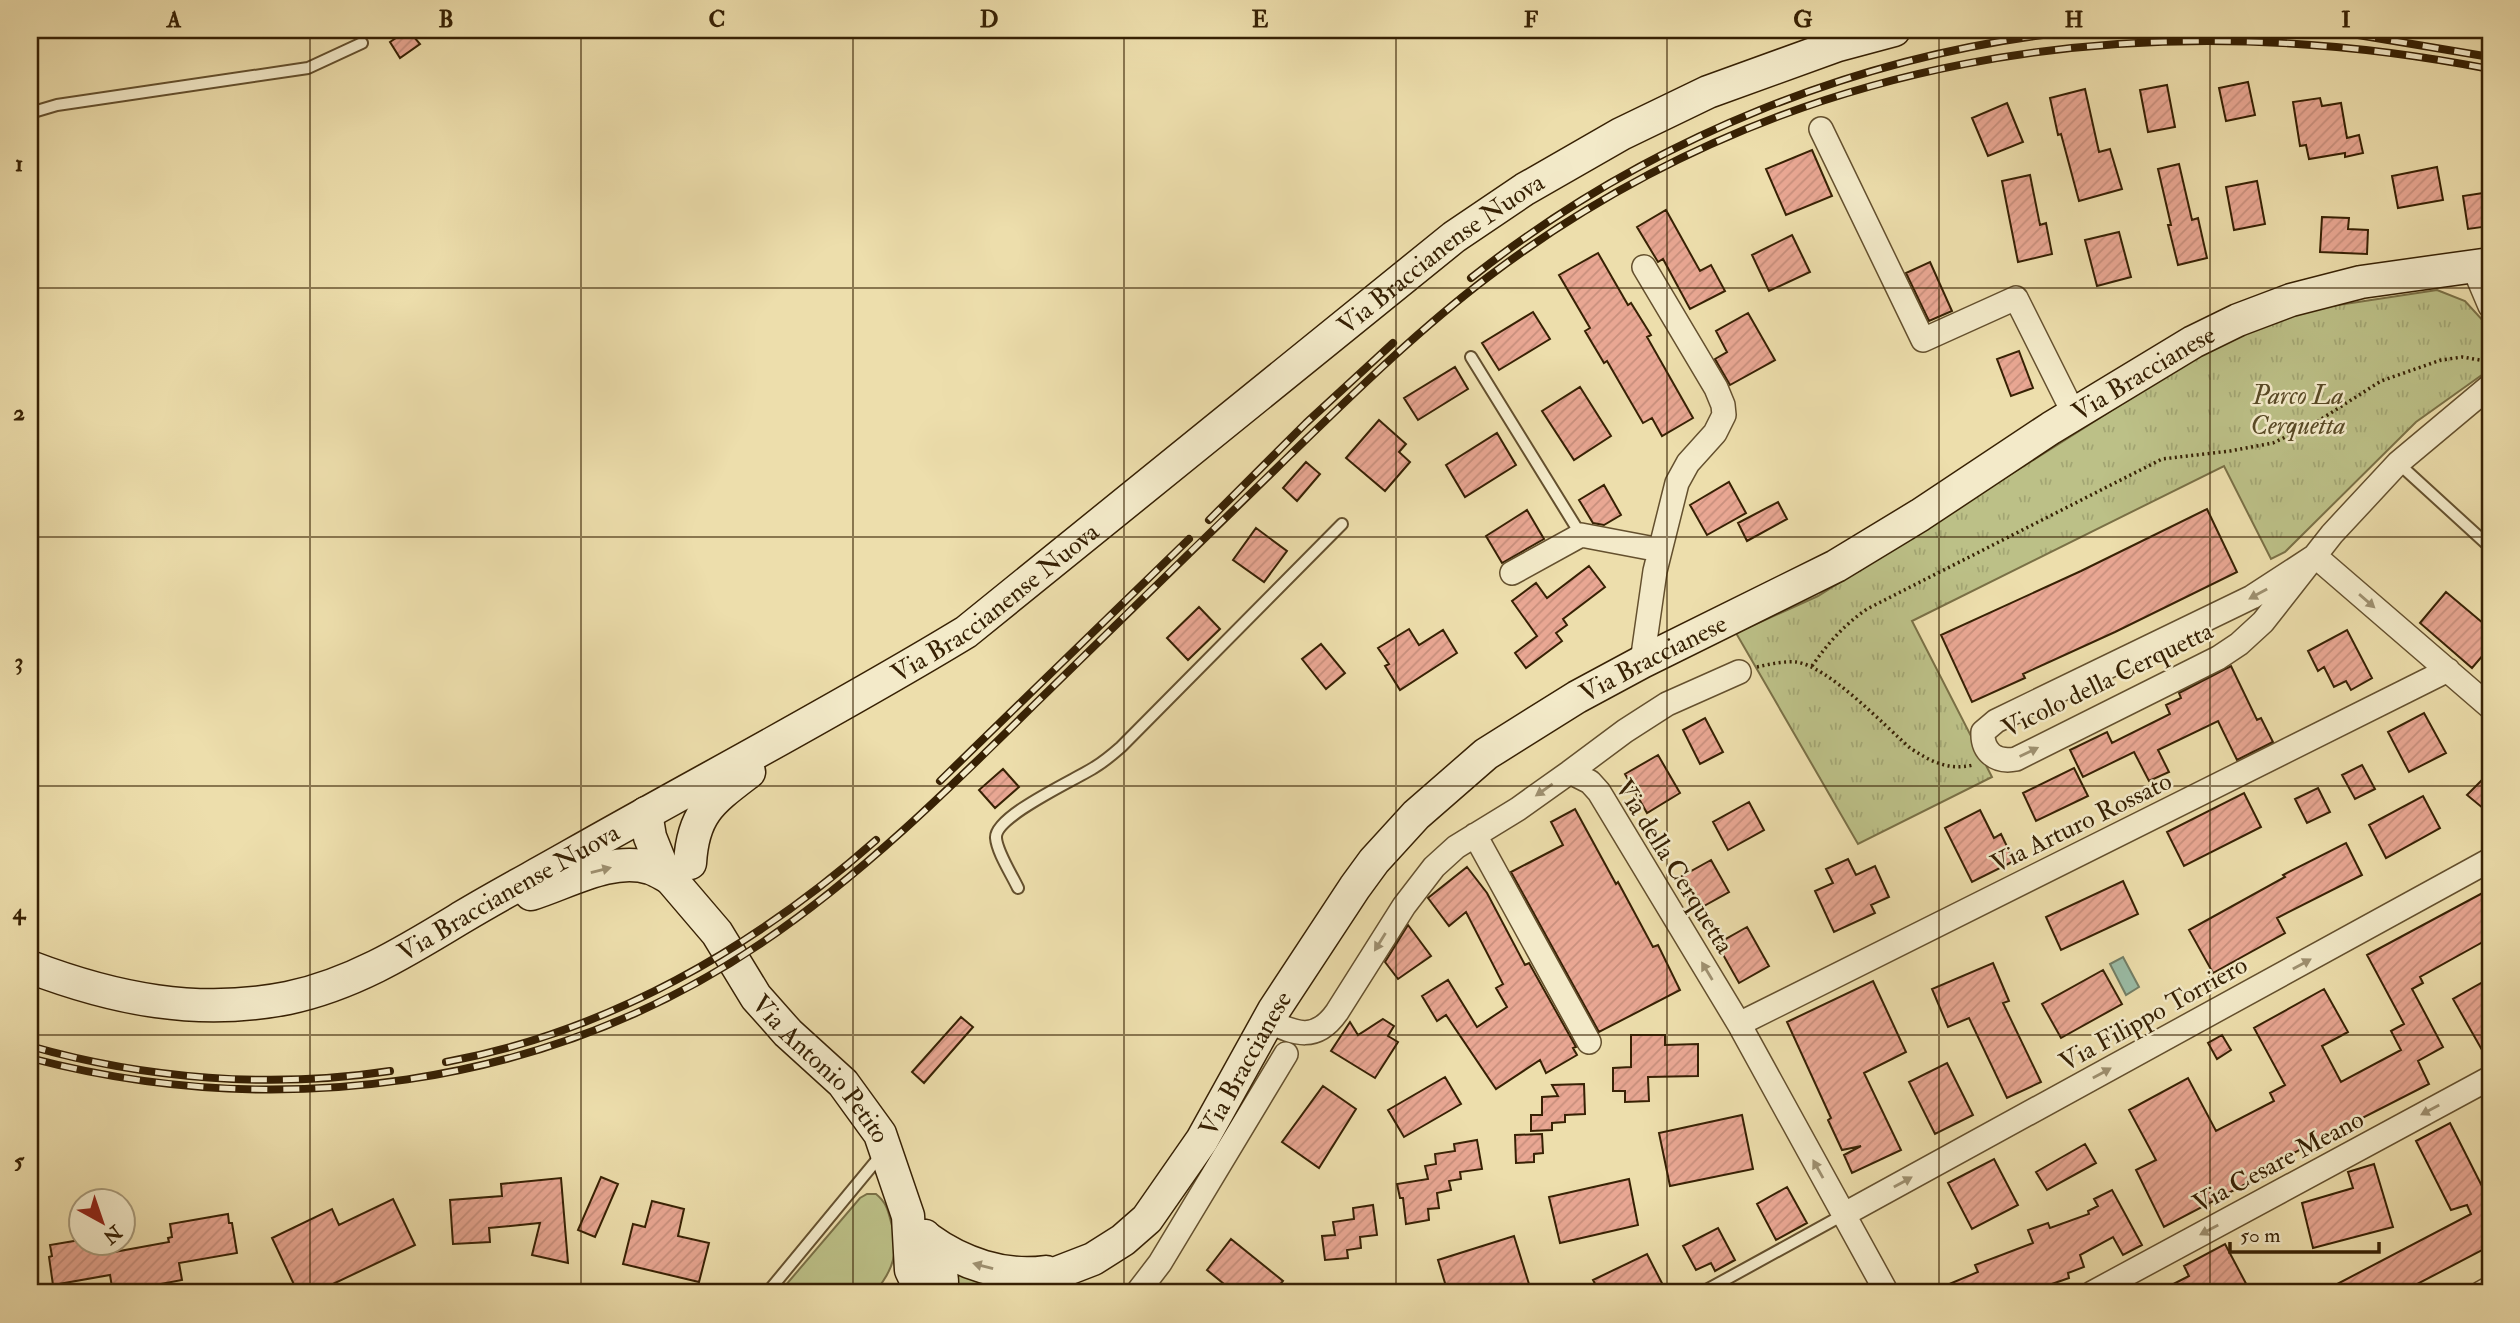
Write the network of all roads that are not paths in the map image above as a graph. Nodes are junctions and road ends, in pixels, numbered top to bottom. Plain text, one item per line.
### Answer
1 (1894, 30) edge
2 (362, 43) dead end
3 (30, 113) edge
4 (1821, 129) dead end
5 (2481, 265) edge
6 (1644, 267) dead end
7 (2490, 306) edge
8 (1471, 357) dead end
9 (2490, 387) edge
10 (2074, 414) junction
11 (2398, 463) junction
12 (1342, 524) dead end
13 (1581, 535) junction
14 (2477, 535) junction
15 (2490, 538) edge
16 (2490, 547) edge
17 (1660, 550) junction
18 (2315, 556) junction
19 (1512, 573) dead end
20 (1642, 662) junction
21 (2448, 670) junction
22 (1738, 672) road end
23 (2490, 707) edge
24 (831, 710) junction
25 (1570, 772) junction
26 (646, 813) junction
27 (1475, 835) junction
28 (2490, 860) edge
29 (680, 870) junction
30 (1018, 888) dead end
31 (467, 915) junction
32 (30, 967) edge
33 (1739, 1024) junction
34 (1262, 1031) junction
35 (1299, 1033) junction
36 (1589, 1042) dead end
37 (1286, 1054) junction
38 (2490, 1077) edge
39 (887, 1149) junction
40 (1843, 1215) junction
41 (915, 1236) junction
42 (1075, 1268) junction
43 (2490, 1289) edge
44 (767, 1293) edge
45 (893, 1293) edge
46 (922, 1293) edge
47 (942, 1293) edge
48 (1005, 1293) edge
49 (1137, 1293) edge
50 (1701, 1293) edge
51 (1887, 1293) edge
52 (2092, 1293) edge
53 (2481, 1293) edge

1 - 24 street, Via Braccianense Nuova
2 - 3 lane
4 - 10 street
5 - 7 street
5 - 10 street, Via Braccianese
6 - 17 street
8 - 13 lane
9 - 11 street, Vicolo della Cerquetta
10 - 20 street, Via Braccianese
11 - 14 lane
11 - 18 street, Vicolo della Cerquetta
12 - 30 lane
13 - 17 street
13 - 19 street
14 - 15 lane
14 - 16 lane
17 - 20 street
18 -> 18 street, Vicolo della Cerquetta
18 -> 21 street
20 - 34 street, Via Braccianese
21 - 23 street
21 - 33 street, Via Arturo Rossato
22 - 25 street
24 - 26 street, Via Braccianense Nuova
24 - 29 street
25 -> 27 street
33 -> 25 street, Via della Cerquetta
26 - 29 street, Via Antonio Petito
26 - 31 street, Via Braccianense Nuova
27 -> 35 street
27 - 36 street
40 -> 28 street, Via Filippo Torriero
31 -> 29 street
29 - 39 street, Via Antonio Petito
31 - 32 street, Via Braccianense Nuova
40 -> 33 street, Via della Cerquetta
34 - 35 street
34 - 37 street
34 - 42 street, Via Braccianese
35 - 37 street
37 - 49 street
38 -> 52 street, Via Cesare Meano
39 - 41 street, Via Antonio Petito
39 - 44 lane
40 - 50 lane
40 - 51 street, Via della Cerquetta
42 -> 41 street
41 - 45 street
41 - 46 street, Via Antonio Petito
41 - 47 street, Via Antonio Petito
42 - 48 street, Via Braccianese
43 - 53 street

